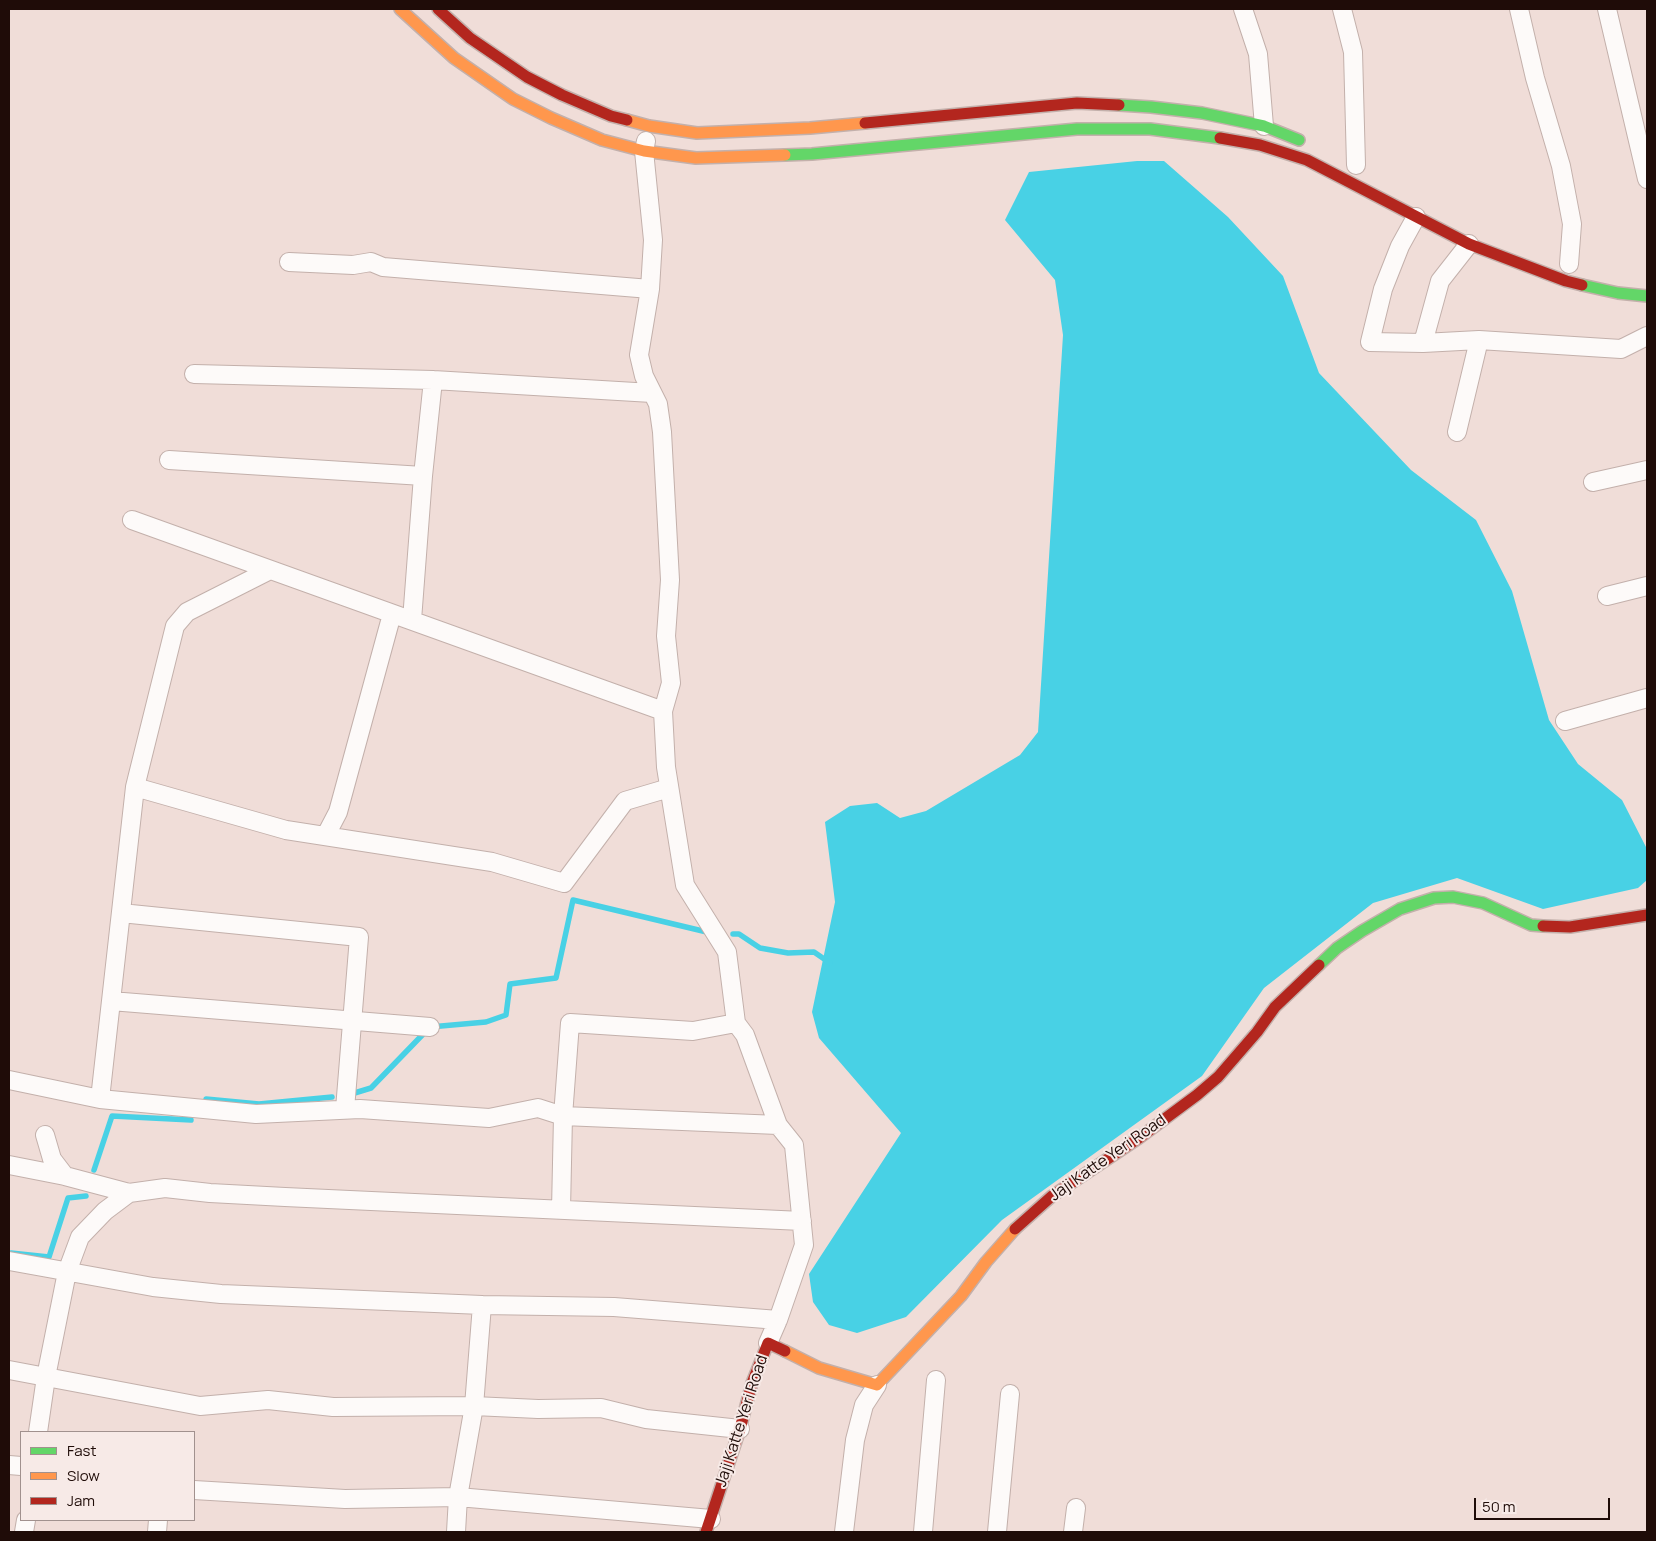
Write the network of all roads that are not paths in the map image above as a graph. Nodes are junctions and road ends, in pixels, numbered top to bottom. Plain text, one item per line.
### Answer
1 (400, 9) edge
2 (438, 9) edge
3 (1243, 9) edge
4 (1342, 9) edge
5 (1519, 9) edge
6 (1607, 9) edge
7 (648, 126) junction
8 (1264, 126) junction
9 (1313, 145) dead end
10 (644, 152) junction
11 (1356, 166) dead end
12 (1647, 179) edge
13 (1416, 217) junction
14 (1469, 244) junction
15 (289, 262) dead end
16 (1569, 264) dead end
17 (650, 289) junction
18 (1647, 296) edge
19 (1647, 336) edge
20 (1479, 340) junction
21 (1423, 343) junction
22 (194, 374) dead end
23 (433, 380) junction
24 (652, 393) junction
25 (1457, 432) dead end
26 (169, 460) dead end
27 (1647, 470) edge
28 (423, 476) junction
29 (1593, 482) dead end
30 (132, 520) dead end
31 (270, 570) junction
32 (1647, 586) edge
33 (1607, 596) dead end
34 (392, 614) junction
35 (412, 620) junction
36 (1647, 698) edge
37 (663, 711) junction
38 (1565, 721) dead end
39 (135, 787) junction
40 (669, 788) junction
41 (326, 836) junction
42 (121, 912) junction
43 (1647, 914) edge
44 (112, 1001) junction
45 (353, 1021) junction
46 (736, 1024) junction
47 (430, 1027) dead end
48 (9, 1080) edge
49 (100, 1100) junction
50 (346, 1109) junction
51 (563, 1116) junction
52 (778, 1125) junction
53 (45, 1134) dead end
54 (9, 1165) edge
55 (65, 1176) junction
56 (129, 1193) junction
57 (561, 1210) junction
58 (802, 1221) junction
59 (9, 1261) edge
60 (67, 1272) junction
61 (482, 1305) junction
62 (778, 1320) junction
63 (768, 1343) junction
64 (9, 1370) edge
65 (46, 1377) junction
66 (936, 1380) dead end
67 (877, 1385) junction
68 (1010, 1394) dead end
69 (474, 1406) junction
70 (740, 1429) junction
71 (38, 1431) edge
72 (195, 1490) edge
73 (458, 1497) junction
74 (1076, 1508) dead end
75 (708, 1525) edge
76 (456, 1532) edge
77 (844, 1532) edge
78 (923, 1532) edge
79 (998, 1532) edge
80 (1073, 1532) edge

1 - 10 main road
2 - 7 main road
3 - 8 street
4 - 11 street
5 - 16 street
6 - 12 street
7 - 8 main road
7 - 10 street
8 - 9 main road
10 - 13 main road
10 - 17 street
13 - 14 main road
13 - 21 street
14 - 18 main road
14 - 21 street
15 - 17 street
17 - 24 street
19 - 20 street
20 - 21 street
20 - 25 street
22 - 23 street
23 - 24 street
23 - 28 street
24 - 37 street
26 - 28 street
27 - 29 street
28 - 35 street
30 - 31 street
31 - 34 street
31 - 39 street
32 - 33 street
34 - 35 street
34 - 41 street
35 - 37 street
36 - 38 street
37 - 40 street
39 - 41 street
39 - 42 street
40 - 41 street
40 - 46 street
42 - 44 street
42 - 45 street
43 - 67 main road, Jaji Katte Yeri Road
44 - 45 street
44 - 49 street
45 - 47 street
45 - 50 street
46 - 51 street
46 - 52 street
48 - 49 street
49 - 50 street
50 - 51 street
51 - 52 street
51 - 57 street
52 - 58 street
53 - 55 street
54 - 55 street
55 - 56 street
56 - 57 street
56 - 60 street
57 - 58 street
58 - 62 street
59 - 60 street
60 - 61 street
60 - 65 street
61 - 62 street
61 - 69 street
62 - 63 street
63 - 67 main road, Jaji Katte Yeri Road
63 - 70 main road, Jaji Katte Yeri Road
64 - 65 street
65 - 69 street
65 - 71 street
66 - 78 street
67 - 77 street
68 - 79 street
69 - 70 street
69 - 73 street
70 - 75 main road, Jaji Katte Yeri Road
72 - 73 street
73 - 75 street
73 - 76 street
74 - 80 street

